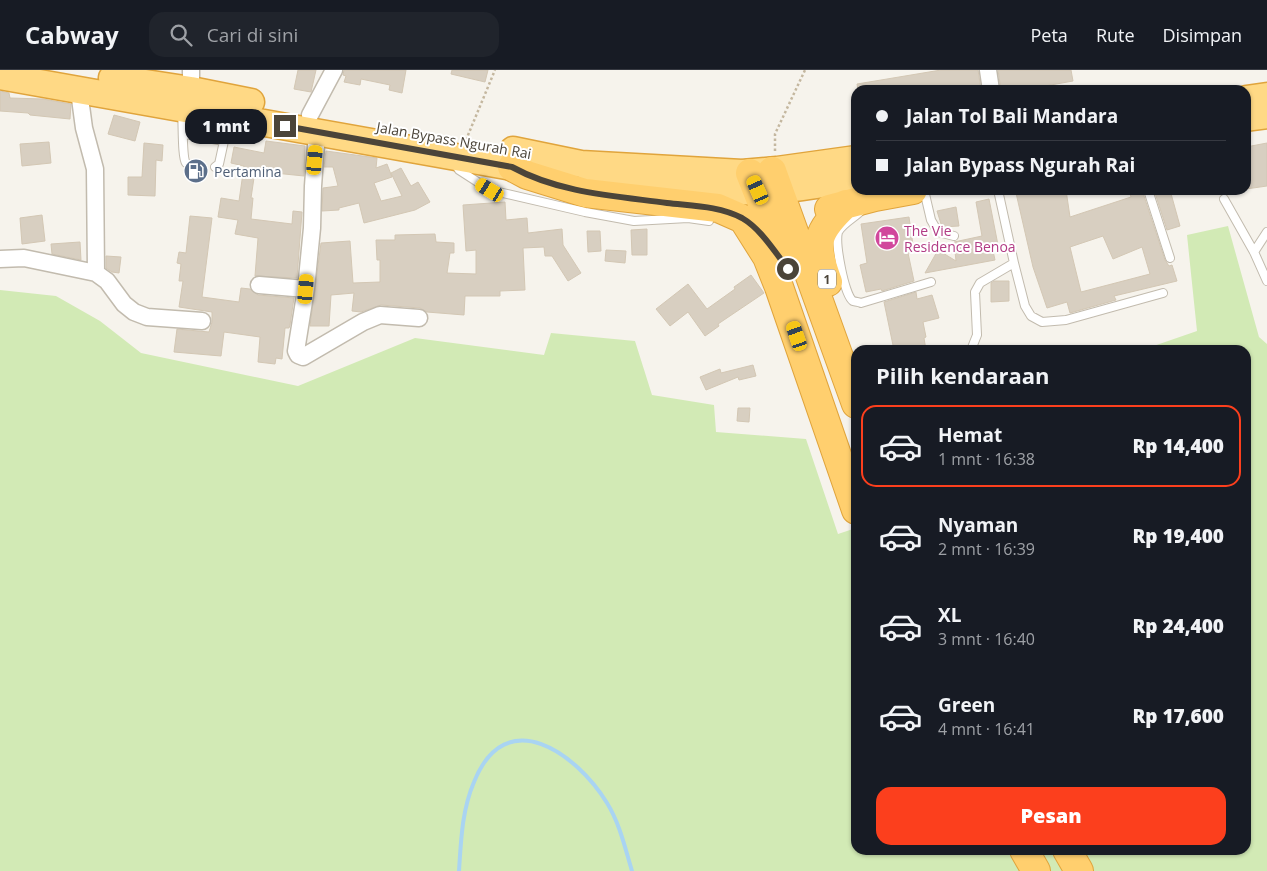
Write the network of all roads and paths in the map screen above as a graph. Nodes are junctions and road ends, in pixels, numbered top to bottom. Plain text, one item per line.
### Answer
1 (54, 70) edge
2 (334, 70) edge
3 (495, 70) edge
4 (805, 70) edge
5 (988, 70) edge
6 (108, 74) edge
7 (0, 76) edge
8 (990, 85) edge
9 (188, 89) edge
10 (79, 91) junction
11 (1267, 96) edge
12 (1251, 98) edge
13 (1267, 115) edge
14 (316, 116) junction
15 (236, 117) junction
16 (1251, 117) edge
17 (184, 134) junction
18 (224, 141) junction
19 (457, 149) junction
20 (851, 160) edge
21 (186, 164) dead end
22 (215, 167) dead end
23 (512, 167) joint
24 (767, 179) junction
25 (851, 186) edge
26 (561, 192) junction
27 (858, 195) edge
28 (863, 195) edge
29 (925, 195) edge
30 (999, 195) edge
31 (1150, 195) edge
32 (1224, 199) dead end
33 (846, 204) junction
34 (743, 219) junction
35 (709, 221) dead end
36 (1267, 232) edge
37 (954, 236) dead end
38 (1254, 252) junction
39 (1170, 258) dead end
40 (0, 259) edge
41 (1014, 263) junction
42 (797, 266) junction
43 (96, 273) junction
44 (1267, 281) edge
45 (931, 282) dead end
46 (259, 285) dead end
47 (306, 289) junction
48 (1162, 293) dead end
49 (419, 318) dead end
50 (202, 321) dead end
51 (973, 345) edge
52 (841, 367) edge
53 (851, 384) edge
54 (851, 392) edge
55 (851, 478) edge
56 (851, 486) edge
57 (1009, 855) edge
58 (1027, 855) edge
59 (1050, 855) edge
60 (1070, 855) edge
61 (1018, 871) edge
62 (1036, 871) edge
63 (1059, 871) edge
64 (1080, 871) edge

1 - 6 highway, Jalan Bypass Ngurah Rai / 1
2 - 14 street
3 - 19 path
4 - 24 path
5 - 8 street
6 - 9 highway, Jalan Bypass Ngurah Rai / 1
7 - 10 highway, Jalan Bypass Ngurah Rai / 1
9 - 10 highway, Jalan Bypass Ngurah Rai / 1
9 - 14 highway, Jalan Bypass Ngurah Rai / 1
9 - 15 highway, Jalan Bypass Ngurah Rai / 1
9 - 17 lane
10 - 43 street
11 - 12 highway
13 - 16 highway
14 - 15 highway, Jalan Bypass Ngurah Rai / 1
14 - 19 highway, Jalan Bypass Ngurah Rai / 1
14 - 47 street
15 - 18 lane
17 - 18 lane
17 - 21 lane
18 - 22 lane
19 - 23 highway, Jalan Bypass Ngurah Rai / 1
19 - 24 highway, Jalan Bypass Ngurah Rai / 1
19 - 26 lane
20 - 24 highway, Jalan Bypass Ngurah Rai / 1
23 - 26 highway, 1
24 - 25 highway, Jalan Bypass Ngurah Rai / 1
24 - 26 highway, Jalan Bypass Ngurah Rai / 1
24 - 42 highway, 1
26 - 34 highway, 1
26 - 35 lane
27 - 33 highway, 1
28 - 45 lane
29 - 37 lane
30 - 41 lane
31 - 39 lane
32 - 38 lane
33 - 42 highway, 1
33 - 52 highway, 1
34 - 42 highway, 1
34 - 56 highway, 1
36 - 38 lane
38 - 44 lane
40 - 43 street
41 - 48 lane
41 - 51 lane
42 - 52 highway, 1
43 - 50 street
46 - 47 street
47 - 49 street
52 - 53 highway, 1
52 - 54 highway, 1
52 - 55 highway, 1
57 - 61 highway
58 - 62 highway
59 - 63 highway
60 - 64 highway

